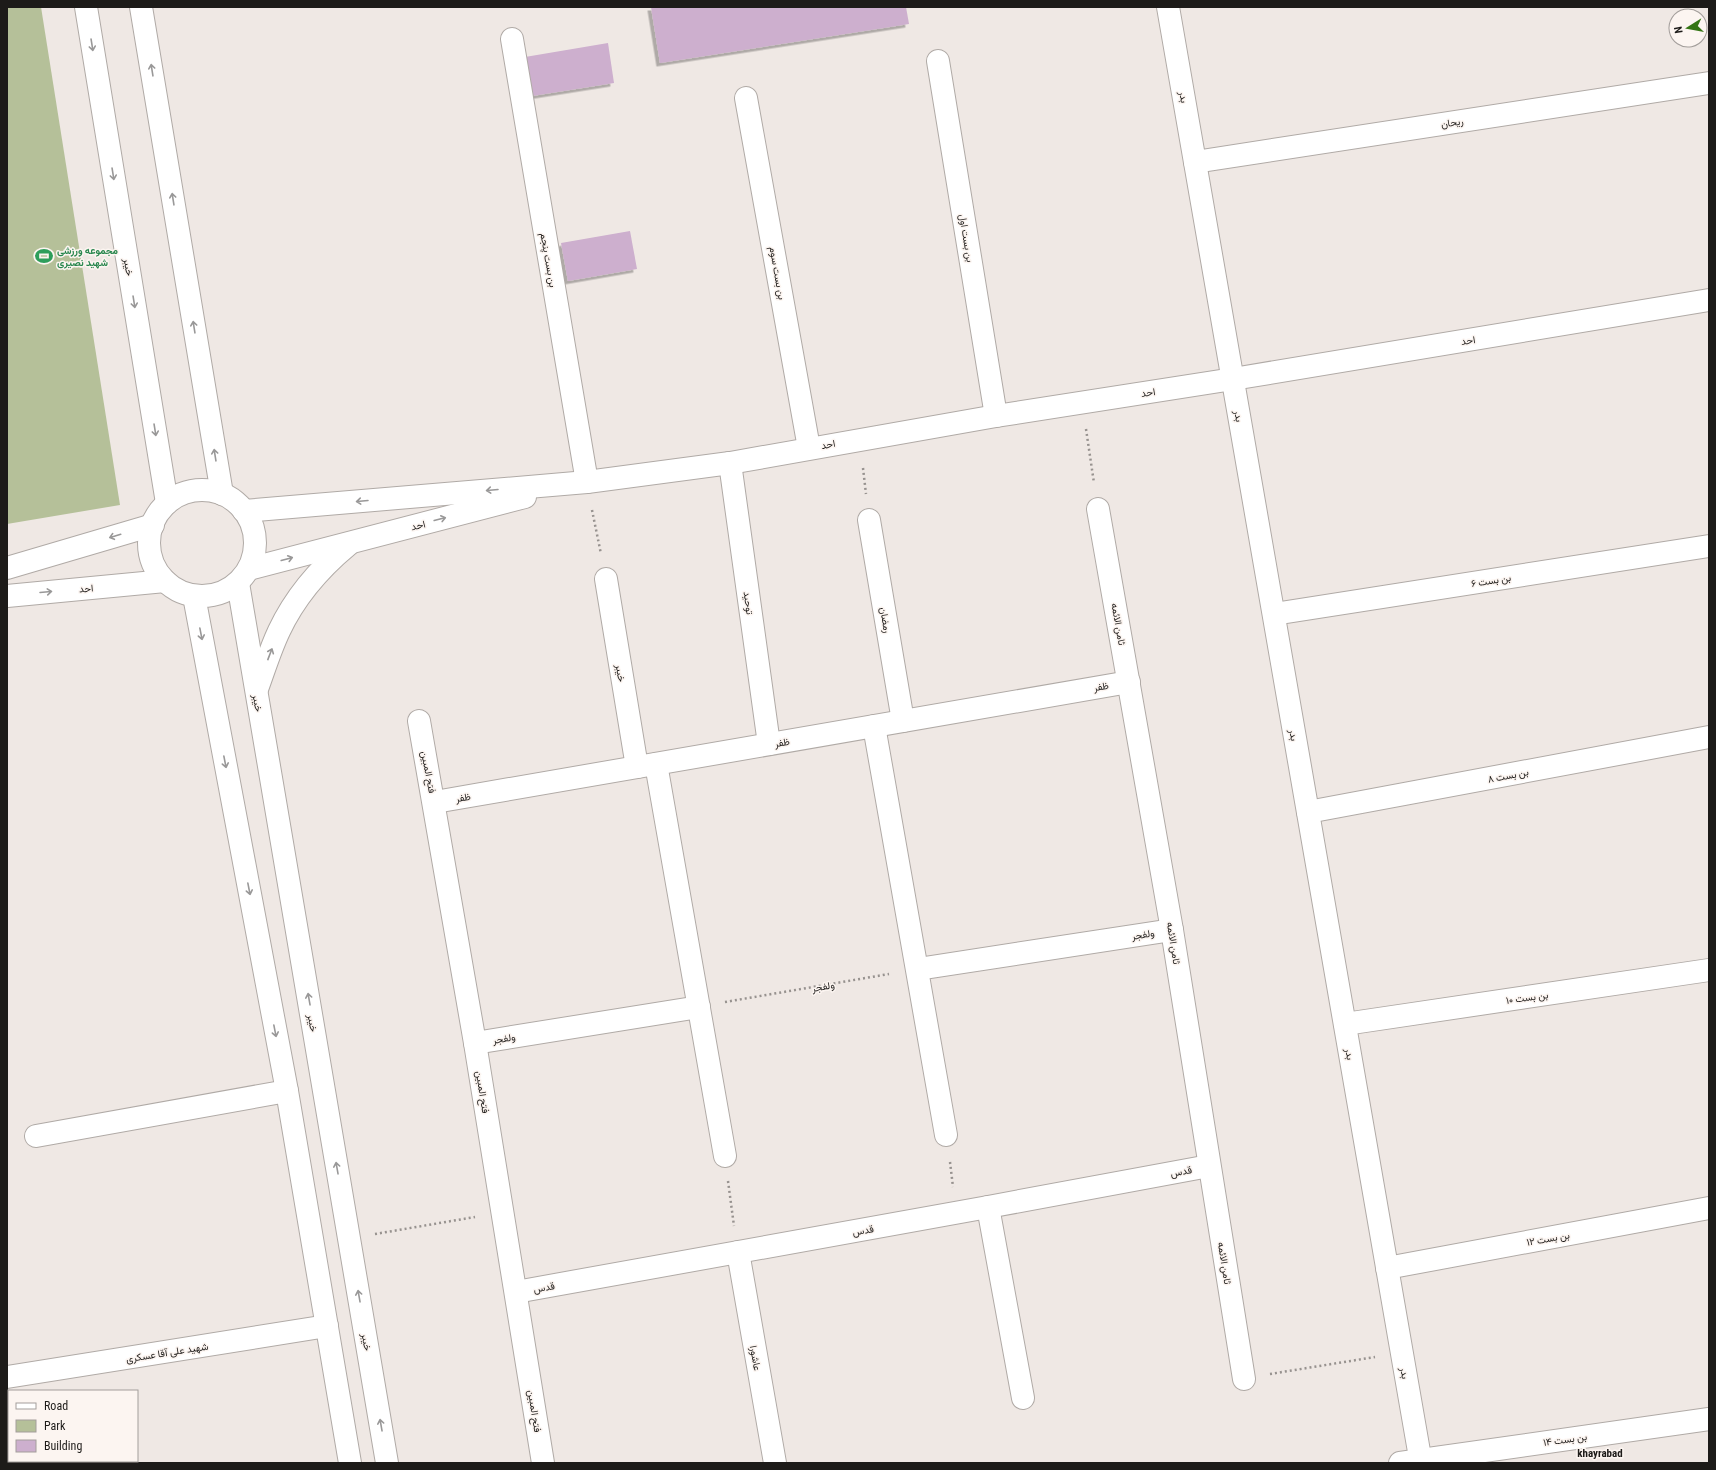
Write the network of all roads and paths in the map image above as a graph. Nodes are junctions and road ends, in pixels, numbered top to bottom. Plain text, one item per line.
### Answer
1 (86, 7) edge
2 (141, 7) edge
3 (1168, 7) edge
4 (512, 39) dead end
5 (938, 61) dead end
6 (1709, 83) edge
7 (746, 98) dead end
8 (1195, 162) junction
9 (1709, 300) edge
10 (1232, 379) junction
11 (1082, 403) junction
12 (996, 416) junction
13 (859, 439) junction
14 (809, 448) junction
15 (730, 463) junction
16 (587, 482) junction
17 (222, 494) junction
18 (167, 503) junction
19 (1098, 509) joint
20 (244, 511) junction
21 (869, 520) joint
22 (153, 525) junction
23 (351, 542) junction
24 (1709, 546) edge
25 (7, 568) edge
26 (244, 576) junction
27 (606, 579) joint
28 (165, 581) junction
29 (7, 596) edge
30 (194, 596) junction
31 (1274, 614) junction
32 (1129, 682) junction
33 (256, 690) junction
34 (419, 721) dead end
35 (903, 721) junction
36 (874, 726) junction
37 (1709, 737) edge
38 (769, 744) junction
39 (646, 765) junction
40 (435, 802) junction
41 (1308, 812) junction
42 (1172, 930) junction
43 (918, 969) junction
44 (1709, 970) edge
45 (699, 1007) junction
46 (1345, 1024) junction
47 (475, 1043) junction
48 (286, 1091) junction
49 (36, 1136) dead end
50 (946, 1136) joint
51 (724, 1156) joint
52 (1209, 1166) junction
53 (988, 1207) junction
54 (1709, 1208) edge
55 (503, 1212) junction
56 (957, 1213) junction
57 (349, 1238) junction
58 (738, 1252) junction
59 (1387, 1268) junction
60 (516, 1292) junction
61 (326, 1326) junction
62 (1402, 1353) junction
63 (7, 1377) edge
64 (1244, 1379) joint
65 (1023, 1398) dead end
66 (1709, 1419) edge
67 (1414, 1462) edge
68 (350, 1463) edge
69 (388, 1463) edge
70 (543, 1463) edge
71 (774, 1463) edge

1 -> 18 street, خیبر
17 -> 2 street
3 - 8 street, بدر
4 - 16 street, بن بست پنجم
5 - 12 street, بن بست اول
6 - 8 street, ریحان
7 - 14 street, بن بست سوم
8 - 10 street, بدر
9 - 10 street, احد
10 - 11 street, احد
10 - 31 street, بدر
11 - 12 street, احد
11 - 19 path
12 - 13 street, احد
13 - 14 street, احد
13 - 21 path
14 - 15 street, احد
15 - 16 street, احد
15 - 38 street, توحید
16 -> 20 street, احد
23 -> 16 street, احد
16 - 27 path
17 - 18 street
17 - 20 street
18 - 22 street
19 - 32 street, ثامن الائمه
20 - 26 street
21 - 35 street, رمضان
22 -> 25 street
22 - 28 street
26 -> 23 street, احد
33 -> 23 street
24 - 31 street, بن بست ۶
26 - 30 street
26 - 33 street, خیبر
27 - 39 street, خیبر
29 -> 28 street, احد
28 - 30 street
30 -> 48 street
31 - 41 street, بدر
32 - 35 street, ظفر
32 - 42 street, ثامن الائمه
57 -> 33 street, خیبر
34 - 40 street, فتح المبین
35 - 36 street, ظفر
36 - 38 street, ظفر
36 - 43 street
37 - 41 street, بن بست ۸
38 - 39 street, ظفر
39 - 40 street, ظفر
39 - 45 street, خیبر
40 - 47 street, فتح المبین
41 - 46 street, بدر
42 - 43 street, ولفجر
42 - 52 street, ثامن الائمه
43 - 45 path, ولفجر
43 - 50 street
44 - 46 street, بن بست ۱۰
45 - 47 street, ولفجر
45 - 51 street, خیبر
46 - 59 street, بدر
47 - 55 street, فتح المبین
48 - 49 street
48 - 61 street
50 - 56 path
51 - 58 path
52 - 53 street, قدس
52 - 64 street, ثامن الائمه
53 - 56 street, قدس
53 - 65 street
54 - 59 street, بن بست ۱۲
55 - 57 path
55 - 60 street, فتح المبین
56 - 58 street, قدس
69 -> 57 street, خیبر
58 - 60 street, قدس
58 - 71 street, عاشورا
59 - 62 street, بدر
60 - 70 street, فتح المبین
61 - 63 street, شهید علی آقا عسکری
61 - 68 street
62 - 64 path
62 - 67 street, بدر
66 - 67 street, بن بست ۱۴

